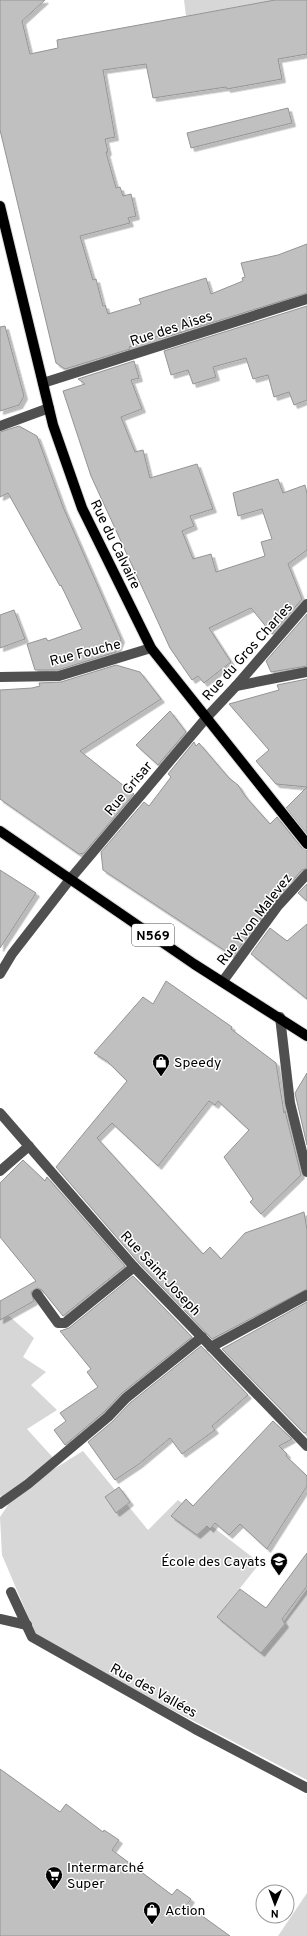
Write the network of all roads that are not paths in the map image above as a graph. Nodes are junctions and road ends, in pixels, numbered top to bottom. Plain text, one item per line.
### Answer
1 (0, 206) edge
2 (307, 299) edge
3 (43, 383) junction
4 (49, 408) junction
5 (0, 426) edge
6 (307, 604) edge
7 (151, 648) junction
8 (307, 672) edge
9 (0, 677) edge
10 (236, 686) junction
11 (207, 717) junction
12 (0, 831) edge
13 (307, 844) edge
14 (307, 874) edge
15 (71, 878) junction
16 (0, 974) edge
17 (223, 981) junction
18 (280, 1017) junction
19 (307, 1036) edge
20 (0, 1113) edge
21 (29, 1146) junction
22 (0, 1171) edge
23 (307, 1172) edge
24 (134, 1267) junction
25 (37, 1294) dead end
26 (307, 1295) edge
27 (202, 1337) junction
28 (211, 1347) junction
29 (307, 1446) edge
30 (0, 1504) edge
31 (11, 1592) dead end
32 (0, 1619) edge
33 (27, 1625) junction
34 (307, 1788) edge

1 - 3 main road, Rue du Calvaire
2 - 3 street, Rue des Aises
3 - 4 main road, Rue du Calvaire
4 - 5 street
4 - 7 main road, Rue du Calvaire
6 - 10 street, Rue du Gros Charles
7 - 9 street, Rue Fouche
7 - 11 main road, Rue du Calvaire
8 - 10 street
10 - 11 street, Rue du Gros Charles
11 - 13 main road, Rue du Calvaire
11 - 15 street, Rue Grisar
12 - 15 main road, N569
14 - 17 street, Rue Yvon Malevez
15 - 16 street, Rue Grisar
15 - 17 main road, N569
17 - 18 main road, N569
18 - 19 main road, N569
18 - 23 street
20 - 21 street, Rue Saint-Joseph
21 - 22 street
21 - 24 street, Rue Saint-Joseph
24 - 25 street
24 - 27 street, Rue Saint-Joseph
26 - 28 street
27 - 28 street, Rue Saint-Joseph
27 - 30 street
28 - 29 street, Rue Saint-Joseph
31 - 33 street, Rue des Vallées
32 - 33 street
33 - 34 street, Rue des Vallées

